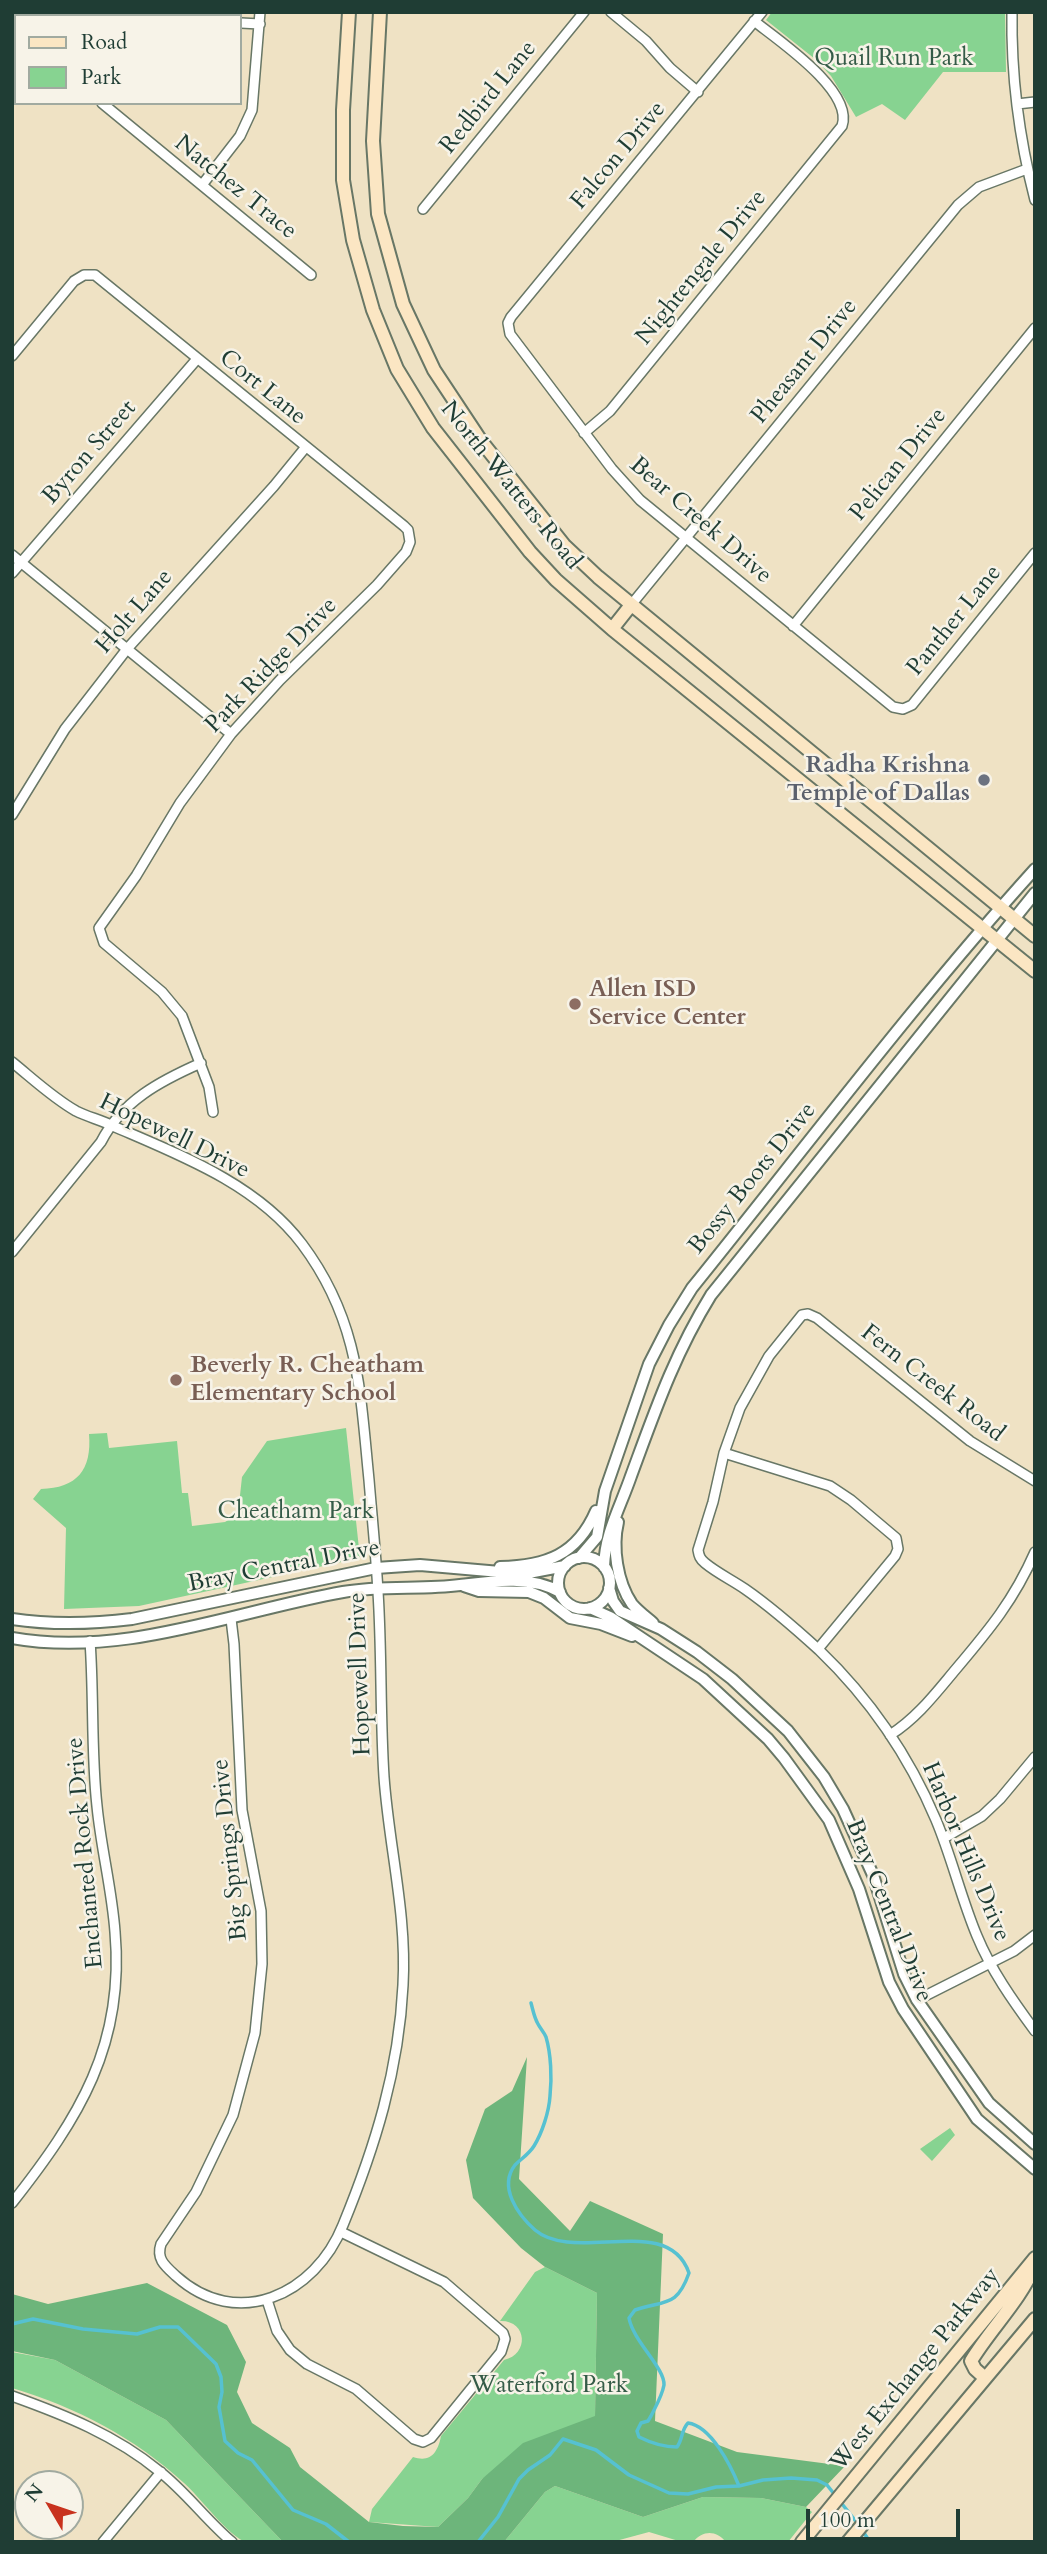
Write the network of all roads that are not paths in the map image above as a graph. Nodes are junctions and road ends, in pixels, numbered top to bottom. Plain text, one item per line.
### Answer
1 (260, 12) edge
2 (349, 12) edge
3 (380, 12) edge
4 (584, 12) edge
5 (611, 12) edge
6 (762, 12) edge
7 (1012, 12) edge
8 (754, 21) junction
9 (242, 23) edge
10 (260, 24) junction
11 (698, 92) junction
12 (1035, 102) edge
13 (1017, 104) junction
14 (104, 105) edge
15 (1027, 169) junction
16 (202, 185) junction
17 (1035, 200) edge
18 (423, 209) dead end
19 (311, 275) dead end
20 (508, 326) joint
21 (1035, 328) edge
22 (12, 356) edge
23 (197, 359) junction
24 (584, 433) junction
25 (305, 448) junction
26 (410, 538) joint
27 (685, 539) junction
28 (1035, 553) edge
29 (12, 555) edge
30 (21, 563) junction
31 (12, 573) edge
32 (631, 605) junction
33 (793, 626) junction
34 (612, 629) junction
35 (127, 649) junction
36 (903, 709) joint
37 (231, 734) junction
38 (12, 815) edge
39 (1035, 869) edge
40 (1035, 893) edge
41 (1000, 908) junction
42 (1013, 918) junction
43 (983, 929) junction
44 (1035, 936) edge
45 (996, 939) junction
46 (1035, 971) edge
47 (12, 1062) edge
48 (201, 1063) junction
49 (213, 1112) dead end
50 (110, 1124) junction
51 (12, 1252) edge
52 (724, 1453) junction
53 (1035, 1481) edge
54 (605, 1492) junction
55 (623, 1498) junction
56 (1035, 1552) edge
57 (579, 1558) junction
58 (565, 1566) junction
59 (465, 1567) junction
60 (604, 1567) junction
61 (376, 1568) junction
62 (459, 1585) junction
63 (609, 1588) junction
64 (378, 1589) junction
65 (559, 1592) junction
66 (590, 1608) junction
67 (12, 1619) edge
68 (231, 1619) junction
69 (661, 1629) junction
70 (12, 1638) edge
71 (90, 1641) junction
72 (644, 1641) junction
73 (818, 1649) junction
74 (890, 1735) junction
75 (1035, 1757) edge
76 (944, 1838) junction
77 (1035, 1935) edge
78 (991, 1963) junction
79 (917, 2000) junction
80 (1035, 2031) edge
81 (1035, 2144) edge
82 (1035, 2169) edge
83 (12, 2203) edge
84 (341, 2232) junction
85 (1035, 2258) edge
86 (162, 2264) joint
87 (1035, 2265) edge
88 (267, 2300) junction
89 (1035, 2319) edge
90 (985, 2378) junction
91 (12, 2396) edge
92 (161, 2472) junction
93 (103, 2542) edge
94 (232, 2542) edge
95 (802, 2542) edge
96 (848, 2542) edge

1 - 10 street
2 - 34 main road, North Watters Road
3 - 32 main road, North Watters Road
4 - 18 street, Redbird Lane
5 - 11 street
6 - 8 street, Falcon Drive
7 - 13 street
8 - 11 street, Falcon Drive
8 - 24 street, Nightengale Drive
9 - 10 street
10 - 16 street
11 - 20 street, Falcon Drive
12 - 13 street
13 - 15 street
14 - 16 street, Natchez Trace
15 - 17 street
15 - 27 street, Pheasant Drive
16 - 19 street, Natchez Trace
20 - 24 street, Bear Creek Drive
21 - 33 street, Pelican Drive
22 - 23 street, Cort Lane
23 - 25 street, Cort Lane
23 - 30 street, Byron Street
24 - 27 street, Bear Creek Drive
25 - 26 street, Cort Lane
25 - 35 street, Holt Lane
26 - 37 street, Park Ridge Drive
27 - 32 street, Pheasant Drive
27 - 33 street, Bear Creek Drive
28 - 36 street, Panther Lane
29 - 30 street
30 - 31 street, Byron Street
30 - 35 street
32 - 34 main road
32 - 41 main road, North Watters Road
33 - 36 street, Bear Creek Drive
34 - 43 main road, North Watters Road
35 - 37 street
35 - 38 street, Holt Lane
37 - 48 street, Park Ridge Drive
39 - 41 street, Bossy Boots Drive
40 - 42 street, Bossy Boots Drive
41 - 42 main road, North Watters Road
41 - 43 street, Bossy Boots Drive
42 - 44 main road, North Watters Road
42 - 45 street, Bossy Boots Drive
43 - 45 main road, North Watters Road
43 - 54 street, Bossy Boots Drive
45 - 46 main road, North Watters Road
45 - 55 street, Bossy Boots Drive
47 - 50 street, Hopewell Drive
48 - 49 street
48 - 50 street
50 - 51 street
50 - 61 street, Hopewell Drive
52 - 53 street, Fern Creek Road
52 - 73 street, Harbor Hills Drive
52 - 73 street
54 - 57 street, Bossy Boots Drive
54 - 59 street
55 - 60 street, Bossy Boots Drive
55 - 69 street
56 - 74 street
57 - 58 street
57 - 60 street
58 - 59 street, Bray Central Drive
58 - 65 street
59 - 61 street, Bray Central Drive
60 - 63 street
61 - 64 street, Hopewell Drive
61 - 67 street, Bray Central Drive
62 - 64 street, Bray Central Drive
62 - 65 street, Bray Central Drive
62 - 72 street
63 - 66 street
63 - 69 street, Bray Central Drive
64 - 68 street, Bray Central Drive
64 - 84 street, Hopewell Drive
65 - 66 street
66 - 72 street, Bray Central Drive
68 - 71 street, Bray Central Drive
68 - 86 street, Big Springs Drive
69 - 79 street, Bray Central Drive
70 - 71 street, Bray Central Drive
71 - 83 street, Enchanted Rock Drive
72 - 82 street, Bray Central Drive
73 - 74 street, Harbor Hills Drive
74 - 76 street, Harbor Hills Drive
75 - 76 street
76 - 78 street, Harbor Hills Drive
77 - 78 street
78 - 79 street
78 - 80 street, Harbor Hills Drive
79 - 81 street, Bray Central Drive
84 - 88 street, Hopewell Drive
84 - 88 street
85 - 95 main road, West Exchange Parkway
86 - 88 street, Hopewell Drive
87 - 90 main road
89 - 90 main road
90 - 96 main road
91 - 92 street
92 - 93 street
92 - 94 street

